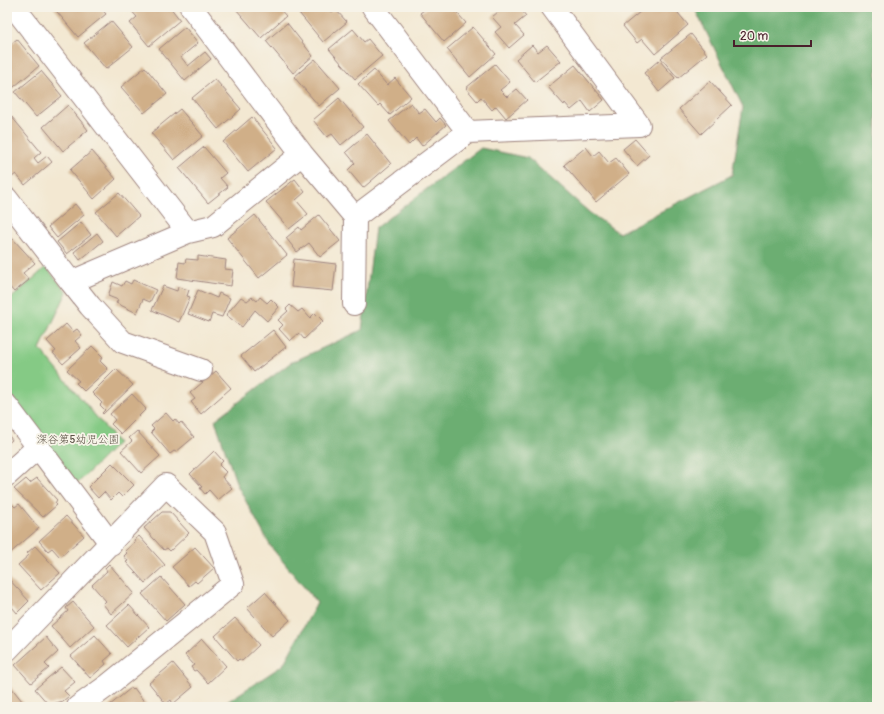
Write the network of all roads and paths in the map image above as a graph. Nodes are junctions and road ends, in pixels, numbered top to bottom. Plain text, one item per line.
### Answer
1 (191, 7) edge
2 (373, 7) edge
3 (552, 7) edge
4 (14, 10) edge
5 (468, 132) junction
6 (302, 154) junction
7 (7, 199) edge
8 (355, 217) junction
9 (188, 232) junction
10 (71, 282) junction
11 (354, 304) dead end
12 (201, 370) dead end
13 (7, 406) edge
14 (38, 447) junction
15 (7, 475) edge
16 (111, 544) junction
17 (7, 650) edge
18 (78, 707) edge

1 - 6 street
2 - 5 street
3 - 5 street
4 - 9 street
5 - 8 street
6 - 8 street
6 - 9 street
7 - 10 street
8 - 11 street
9 - 10 street
10 - 12 street
13 - 14 street
14 - 15 street
14 - 16 street
16 - 17 street
16 - 18 street

